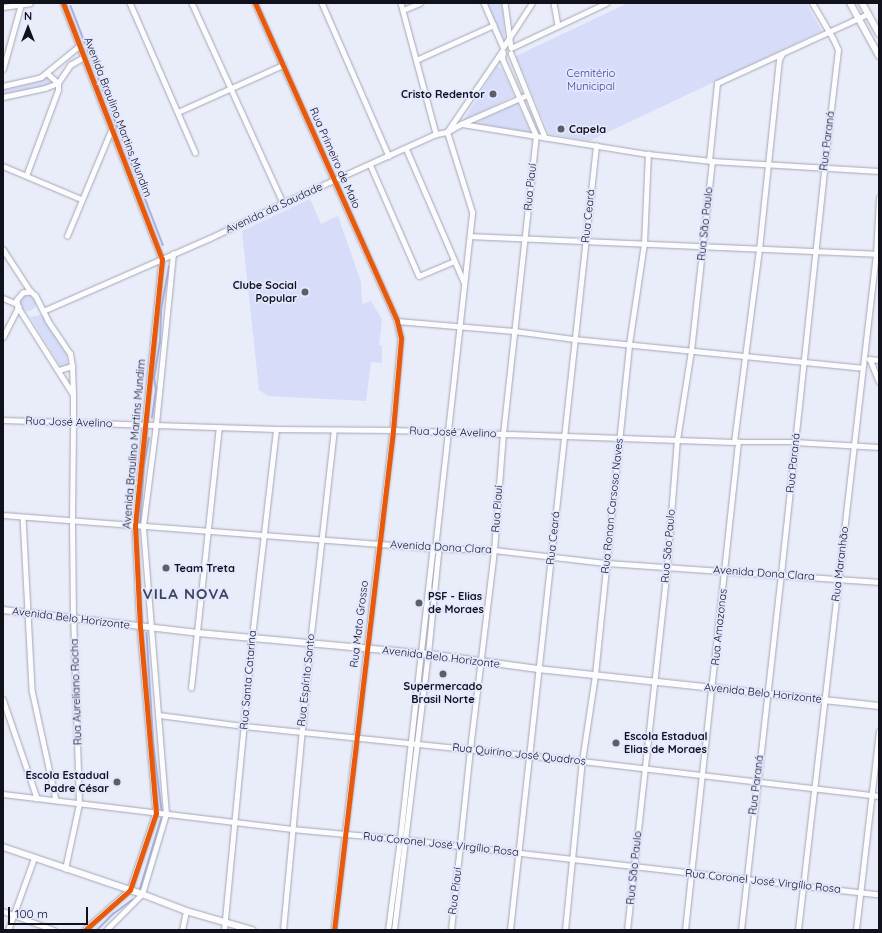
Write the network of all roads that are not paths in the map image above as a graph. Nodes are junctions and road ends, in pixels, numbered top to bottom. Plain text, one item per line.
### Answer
1 (30, 3) edge
2 (63, 3) edge
3 (130, 3) edge
4 (192, 3) edge
5 (255, 3) edge
6 (322, 3) edge
7 (402, 3) edge
8 (420, 3) edge
9 (484, 3) edge
10 (505, 3) edge
11 (532, 3) edge
12 (554, 3) edge
13 (812, 3) edge
14 (850, 3) edge
15 (862, 3) edge
16 (21, 4) junction
17 (604, 4) edge
18 (3, 7) edge
19 (403, 10) junction
20 (868, 14) junction
21 (859, 18) junction
22 (494, 25) junction
23 (558, 25) junction
24 (828, 31) junction
25 (879, 34) edge
26 (510, 36) junction
27 (80, 46) junction
28 (503, 49) junction
29 (511, 49) junction
30 (782, 54) junction
31 (879, 56) edge
32 (84, 57) junction
33 (416, 60) junction
34 (283, 65) junction
35 (3, 69) edge
36 (47, 73) junction
37 (58, 83) junction
38 (3, 86) edge
39 (231, 88) junction
40 (527, 95) junction
41 (3, 97) edge
42 (520, 98) junction
43 (178, 112) junction
44 (460, 124) junction
45 (112, 128) junction
46 (447, 132) junction
47 (436, 134) junction
48 (536, 136) junction
49 (545, 137) junction
50 (596, 146) junction
51 (406, 148) junction
52 (195, 152) dead end
53 (648, 154) junction
54 (389, 156) junction
55 (711, 161) junction
56 (370, 164) junction
57 (3, 166) edge
58 (768, 166) junction
59 (824, 169) junction
60 (879, 171) edge
61 (26, 176) junction
62 (334, 180) junction
63 (879, 198) edge
64 (81, 199) junction
65 (282, 203) junction
66 (67, 236) dead end
67 (470, 236) junction
68 (524, 239) junction
69 (585, 242) junction
70 (644, 244) junction
71 (702, 247) junction
72 (3, 250) edge
73 (759, 250) junction
74 (816, 251) junction
75 (172, 254) junction
76 (877, 254) edge
77 (163, 259) junction
78 (454, 261) junction
79 (465, 283) junction
80 (31, 292) junction
81 (3, 298) edge
82 (17, 306) junction
83 (43, 311) junction
84 (398, 321) junction
85 (460, 328) junction
86 (514, 331) junction
87 (3, 336) edge
88 (574, 339) junction
89 (629, 344) junction
90 (691, 351) junction
91 (746, 356) junction
92 (864, 358) junction
93 (870, 359) junction
94 (879, 360) edge
95 (803, 362) junction
96 (72, 366) junction
97 (862, 368) junction
98 (59, 370) junction
99 (879, 381) edge
100 (73, 394) junction
101 (3, 420) edge
102 (73, 422) junction
103 (156, 424) junction
104 (146, 425) junction
105 (219, 427) junction
106 (276, 429) junction
107 (334, 430) junction
108 (393, 430) junction
109 (447, 432) junction
110 (503, 434) junction
111 (564, 436) junction
112 (619, 438) junction
113 (677, 440) junction
114 (736, 442) junction
115 (795, 442) junction
116 (853, 446) junction
117 (879, 447) edge
118 (3, 515) edge
119 (23, 517) junction
120 (72, 521) junction
121 (135, 526) junction
122 (143, 526) junction
123 (208, 532) junction
124 (264, 536) junction
125 (322, 540) junction
126 (436, 540) junction
127 (378, 544) junction
128 (432, 548) junction
129 (438, 549) junction
130 (494, 550) junction
131 (551, 557) junction
132 (607, 563) junction
133 (667, 566) junction
134 (725, 570) junction
135 (781, 574) junction
136 (838, 579) junction
137 (879, 582) edge
138 (3, 610) edge
139 (28, 613) junction
140 (73, 618) junction
141 (140, 627) junction
142 (150, 628) junction
143 (198, 633) junction
144 (252, 637) junction
145 (310, 643) junction
146 (366, 649) junction
147 (425, 654) junction
148 (481, 662) junction
149 (538, 669) junction
150 (595, 674) junction
151 (419, 678) junction
152 (425, 679) junction
153 (654, 681) junction
154 (191, 688) dead end
155 (712, 688) junction
156 (767, 694) junction
157 (3, 699) edge
158 (824, 700) junction
159 (879, 706) edge
160 (158, 715) junction
161 (244, 726) junction
162 (301, 730) junction
163 (879, 731) edge
164 (356, 737) junction
165 (411, 742) junction
166 (417, 743) junction
167 (470, 750) junction
168 (529, 756) junction
169 (582, 761) junction
170 (644, 769) junction
171 (702, 776) junction
172 (757, 782) junction
173 (814, 788) junction
174 (3, 794) edge
175 (871, 795) junction
176 (879, 796) edge
177 (37, 798) junction
178 (56, 800) junction
179 (79, 804) junction
180 (156, 813) junction
181 (166, 814) junction
182 (234, 822) junction
183 (292, 829) junction
184 (344, 833) junction
185 (403, 839) junction
186 (459, 846) junction
187 (3, 847) edge
188 (518, 852) junction
189 (34, 858) junction
190 (573, 858) junction
191 (634, 866) junction
192 (65, 869) junction
193 (692, 873) junction
194 (745, 879) junction
195 (803, 885) junction
196 (130, 890) junction
197 (860, 892) junction
198 (142, 894) junction
199 (396, 894) junction
200 (879, 894) edge
201 (3, 911) edge
202 (186, 911) junction
203 (13, 915) junction
204 (225, 922) junction
205 (8, 930) edge
206 (54, 930) edge
207 (85, 930) edge
208 (106, 930) edge
209 (182, 930) edge
210 (224, 930) edge
211 (252, 930) edge
212 (283, 930) edge
213 (334, 930) edge
214 (388, 930) edge
215 (394, 930) edge
216 (451, 930) edge
217 (510, 930) edge
218 (565, 930) edge
219 (627, 930) edge
220 (685, 930) edge
221 (741, 930) edge
222 (798, 930) edge
223 (856, 930) edge

1 - 16 street
2 - 27 street, Avenida Braulino Martins Mundim
3 - 43 street
4 - 39 street
5 - 34 street, Rua Primeiro de Maio
6 - 54 street
7 - 19 street
8 - 19 street
9 - 22 street
10 - 26 street
11 - 26 street
12 - 23 street
13 - 24 street, Rua Paraná
14 - 21 street
15 - 20 street
16 - 18 street
16 - 35 street
17 - 23 street
19 - 33 street
20 - 21 street
20 - 25 street
21 - 24 street
21 - 31 street
22 - 28 street
22 - 33 street
23 - 29 street
24 - 30 street
24 - 59 street, Rua Paraná
26 - 28 street
26 - 29 street
27 - 32 street, Avenida Braulino Martins Mundim
27 - 36 street
28 - 29 street
28 - 29 street
28 - 42 street
28 - 46 street
29 - 40 street
30 - 55 street, Rua São Paulo
30 - 58 street, Rua Amazonas
32 - 37 street
32 - 45 street, Avenida Braulino Martins Mundim
33 - 47 street
34 - 39 street
34 - 62 street, Rua Primeiro de Maio
36 - 37 street
36 - 38 street
37 - 41 street
37 - 61 street
39 - 43 street
39 - 65 street
40 - 42 street, Avenida da Saudade
40 - 49 street
42 - 44 street, Avenida da Saudade
42 - 48 street
43 - 52 street
44 - 46 street, Avenida da Saudade
44 - 48 street
45 - 64 street
45 - 77 street, Avenida Braulino Martins Mundim
46 - 47 street, Avenida da Saudade
46 - 67 street
47 - 51 street, Avenida da Saudade
48 - 49 street
48 - 68 street, Rua Piauí
49 - 50 street
50 - 53 street
50 - 69 street, Rua Ceará
51 - 54 street, Avenida da Saudade
51 - 78 street
53 - 55 street
53 - 70 street, Rua Ronan Carsoso Naves
54 - 56 street, Avenida da Saudade
55 - 58 street
55 - 71 street, Rua São Paulo
56 - 62 street, Avenida da Saudade
56 - 78 street
57 - 61 street
58 - 59 street
58 - 73 street, Rua Amazonas
59 - 60 street
59 - 74 street, Rua Paraná
61 - 64 street
62 - 65 street, Avenida da Saudade
62 - 84 street, Rua Primeiro de Maio
63 - 76 street, Rua Maranhão
64 - 66 street
65 - 75 street, Avenida da Saudade
67 - 68 street
67 - 79 street
68 - 69 street
68 - 86 street, Rua Piauí
69 - 70 street
69 - 88 street, Rua Ceará
70 - 71 street
70 - 89 street, Rua Ronan Carsoso Naves
71 - 73 street
71 - 90 street, Rua São Paulo
72 - 80 street, Rua Aureliano Rocha
73 - 74 street
73 - 91 street, Rua Amazonas
74 - 76 street
74 - 95 street, Rua Paraná
75 - 77 street, Avenida da Saudade
75 - 103 street, Avenida Braulino Martins Mundim
76 - 92 street, Rua Maranhão
77 - 83 street, Avenida da Saudade
77 - 104 street, Avenida Braulino Martins Mundim
78 - 79 street
79 - 85 street
80 - 82 street
80 - 83 street, Rua Aureliano Rocha
81 - 82 street
82 - 87 street
82 - 98 street
83 - 96 street, Rua Aureliano Rocha
84 - 85 street
84 - 108 street, Rua Mato Grosso
85 - 86 street
85 - 109 street
86 - 88 street
86 - 110 street, Rua Piauí
88 - 89 street
88 - 111 street, Rua Ceará
89 - 90 street
89 - 112 street, Rua Ronan Carsoso Naves
90 - 91 street
90 - 113 street, Rua São Paulo
91 - 95 street
91 - 114 street, Rua Amazonas
92 - 93 street
92 - 97 street, Rua Maranhão
93 - 94 street
93 - 99 street
95 - 97 street
95 - 115 street, Rua Paraná
96 - 98 street
96 - 100 street, Rua Aureliano Rocha
97 - 116 street, Rua Maranhão
98 - 100 street
100 - 102 street, Rua Aureliano Rocha
101 - 102 street, Rua José Avelino
102 - 104 street, Rua José Avelino
102 - 120 street, Rua Aureliano Rocha
103 - 104 street, Rua José Avelino
103 - 105 street, Rua José Avelino
103 - 122 street, Avenida Braulino Martins Mundim
104 - 121 street, Avenida Braulino Martins Mundim
105 - 106 street, Rua José Avelino
105 - 123 street
106 - 107 street, Rua José Avelino
106 - 124 street, Rua Santa Catarina
107 - 108 street, Rua José Avelino
107 - 125 street, Rua Espírito Santo
108 - 109 street, Rua José Avelino
108 - 127 street, Rua Mato Grosso
109 - 110 street, Rua José Avelino
109 - 126 street
110 - 111 street, Rua José Avelino
110 - 130 street, Rua Piauí
111 - 112 street, Rua José Avelino
111 - 131 street, Rua Ceará
112 - 113 street, Rua José Avelino
112 - 132 street, Rua Ronan Carsoso Naves
113 - 114 street, Rua José Avelino
113 - 133 street, Rua São Paulo
114 - 115 street, Rua José Avelino
114 - 134 street, Rua Amazonas
115 - 116 street, Rua José Avelino
115 - 135 street, Rua Paraná
116 - 117 street, Rua José Avelino
116 - 136 street, Rua Maranhão
118 - 119 street, Avenida Dona Clara
119 - 120 street, Avenida Dona Clara
119 - 139 street
120 - 121 street, Avenida Dona Clara
120 - 140 street, Rua Aureliano Rocha
121 - 122 street, Avenida Dona Clara
121 - 141 street, Avenida Braulino Martins Mundim
122 - 123 street, Avenida Dona Clara
122 - 142 street, Avenida Braulino Martins Mundim
123 - 124 street, Avenida Dona Clara
123 - 143 street
124 - 125 street, Avenida Dona Clara
124 - 144 street, Rua Santa Catarina
125 - 127 street, Avenida Dona Clara
125 - 145 street, Rua Espírito Santo
126 - 128 street
126 - 129 street
127 - 128 street, Avenida Dona Clara
127 - 146 street, Rua Mato Grosso
128 - 129 street, Avenida Dona Clara
128 - 147 street
129 - 130 street, Avenida Dona Clara
129 - 147 street
130 - 131 street, Avenida Dona Clara
130 - 148 street, Rua Piauí
131 - 132 street, Avenida Dona Clara
131 - 149 street, Rua Ceará
132 - 133 street, Avenida Dona Clara
132 - 150 street, Rua Ronan Carsoso Naves
133 - 134 street, Avenida Dona Clara
133 - 153 street, Rua São Paulo
134 - 135 street, Avenida Dona Clara
134 - 155 street, Rua Amazonas
135 - 136 street, Avenida Dona Clara
135 - 156 street, Rua Paraná
136 - 137 street, Avenida Dona Clara
136 - 158 street, Rua Maranhão
138 - 139 street, Avenida Belo Horizonte
139 - 140 street, Avenida Belo Horizonte
139 - 178 street
140 - 141 street, Avenida Belo Horizonte
140 - 179 street, Rua Aureliano Rocha
141 - 142 street, Avenida Belo Horizonte
141 - 180 street, Avenida Braulino Martins Mundim
142 - 143 street, Avenida Belo Horizonte
142 - 160 street, Avenida Braulino Martins Mundim
143 - 144 street, Avenida Belo Horizonte
143 - 154 street
144 - 145 street, Avenida Belo Horizonte
144 - 161 street, Rua Santa Catarina
145 - 146 street, Avenida Belo Horizonte
145 - 162 street, Rua Espírito Santo
146 - 147 street, Avenida Belo Horizonte
146 - 164 street, Rua Mato Grosso
147 - 148 street, Avenida Belo Horizonte
147 - 151 street
147 - 152 street
148 - 149 street, Avenida Belo Horizonte
148 - 167 street, Rua Piauí
149 - 150 street, Avenida Belo Horizonte
149 - 168 street, Rua Ceará
150 - 153 street, Avenida Belo Horizonte
150 - 169 street, Rua Ronan Carsoso Naves
151 - 152 street
151 - 165 street
152 - 166 street
153 - 155 street, Avenida Belo Horizonte
153 - 170 street, Rua São Paulo
155 - 156 street, Avenida Belo Horizonte
155 - 171 street, Rua Amazonas
156 - 158 street, Avenida Belo Horizonte
156 - 172 street, Rua Paraná
157 - 177 street
158 - 159 street, Avenida Belo Horizonte
158 - 173 street, Rua Maranhão
160 - 161 street, Rua Quirino José Quadros
160 - 181 street, Avenida Braulino Martins Mundim
161 - 162 street, Rua Quirino José Quadros
161 - 182 street, Rua Santa Catarina
162 - 164 street, Rua Quirino José Quadros
162 - 183 street, Rua Espírito Santo
163 - 175 street
164 - 165 street, Rua Quirino José Quadros
164 - 184 street, Rua Mato Grosso
165 - 166 street, Rua Quirino José Quadros
165 - 185 street
166 - 167 street, Rua Quirino José Quadros
166 - 185 street
167 - 168 street, Rua Quirino José Quadros
167 - 186 street, Rua Piauí
168 - 169 street, Rua Quirino José Quadros
168 - 188 street, Rua Ceará
169 - 170 street, Rua Quirino José Quadros
169 - 190 street, Rua Ronan Carsoso Naves
170 - 171 street, Rua Quirino José Quadros
170 - 191 street, Rua São Paulo
171 - 172 street, Rua Quirino José Quadros
171 - 193 street, Rua Amazonas
172 - 173 street, Rua Quirino José Quadros
172 - 194 street, Rua Paraná
173 - 175 street, Rua Quirino José Quadros
173 - 195 street, Rua Maranhão
174 - 177 street, Rua Coronel José Virgílio Rosa
175 - 176 street, Rua Quirino José Quadros
175 - 197 street
177 - 178 street, Rua Coronel José Virgílio Rosa
178 - 179 street, Rua Coronel José Virgílio Rosa
179 - 180 street, Rua Coronel José Virgílio Rosa
179 - 192 street, Rua Aureliano Rocha
180 - 181 street, Rua Coronel José Virgílio Rosa
180 - 196 street, Avenida Braulino Martins Mundim
181 - 182 street, Rua Coronel José Virgílio Rosa
181 - 198 street, Avenida Braulino Martins Mundim
182 - 183 street, Rua Coronel José Virgílio Rosa
182 - 204 street, Rua Santa Catarina
183 - 184 street, Rua Coronel José Virgílio Rosa
183 - 212 street, Rua Espírito Santo
184 - 185 street, Rua Coronel José Virgílio Rosa
184 - 213 street, Rua Mato Grosso
185 - 186 street, Rua Coronel José Virgílio Rosa
185 - 199 street
186 - 188 street, Rua Coronel José Virgílio Rosa
186 - 216 street, Rua Piauí
187 - 189 street
188 - 190 street, Rua Coronel José Virgílio Rosa
188 - 217 street, Rua Ceará
189 - 192 street
189 - 203 street
190 - 191 street, Rua Coronel José Virgílio Rosa
190 - 218 street, Rua Ronan Carsoso Naves
191 - 193 street, Rua Coronel José Virgílio Rosa
191 - 219 street, Rua São Paulo
192 - 196 street
193 - 194 street, Rua Coronel José Virgílio Rosa
193 - 220 street, Rua Amazonas
194 - 195 street, Rua Coronel José Virgílio Rosa
194 - 221 street, Rua Paraná
195 - 197 street, Rua Coronel José Virgílio Rosa
195 - 222 street, Rua Maranhão
196 - 198 street
196 - 207 street, Avenida Braulino Martins Mundim
197 - 200 street, Rua Coronel José Virgílio Rosa
197 - 223 street
198 - 202 street
198 - 208 street, Avenida Braulino Martins Mundim
199 - 214 street
199 - 215 street
201 - 203 street
202 - 204 street
202 - 209 street
203 - 205 street
203 - 206 street
204 - 210 street, Rua Santa Catarina
204 - 211 street

